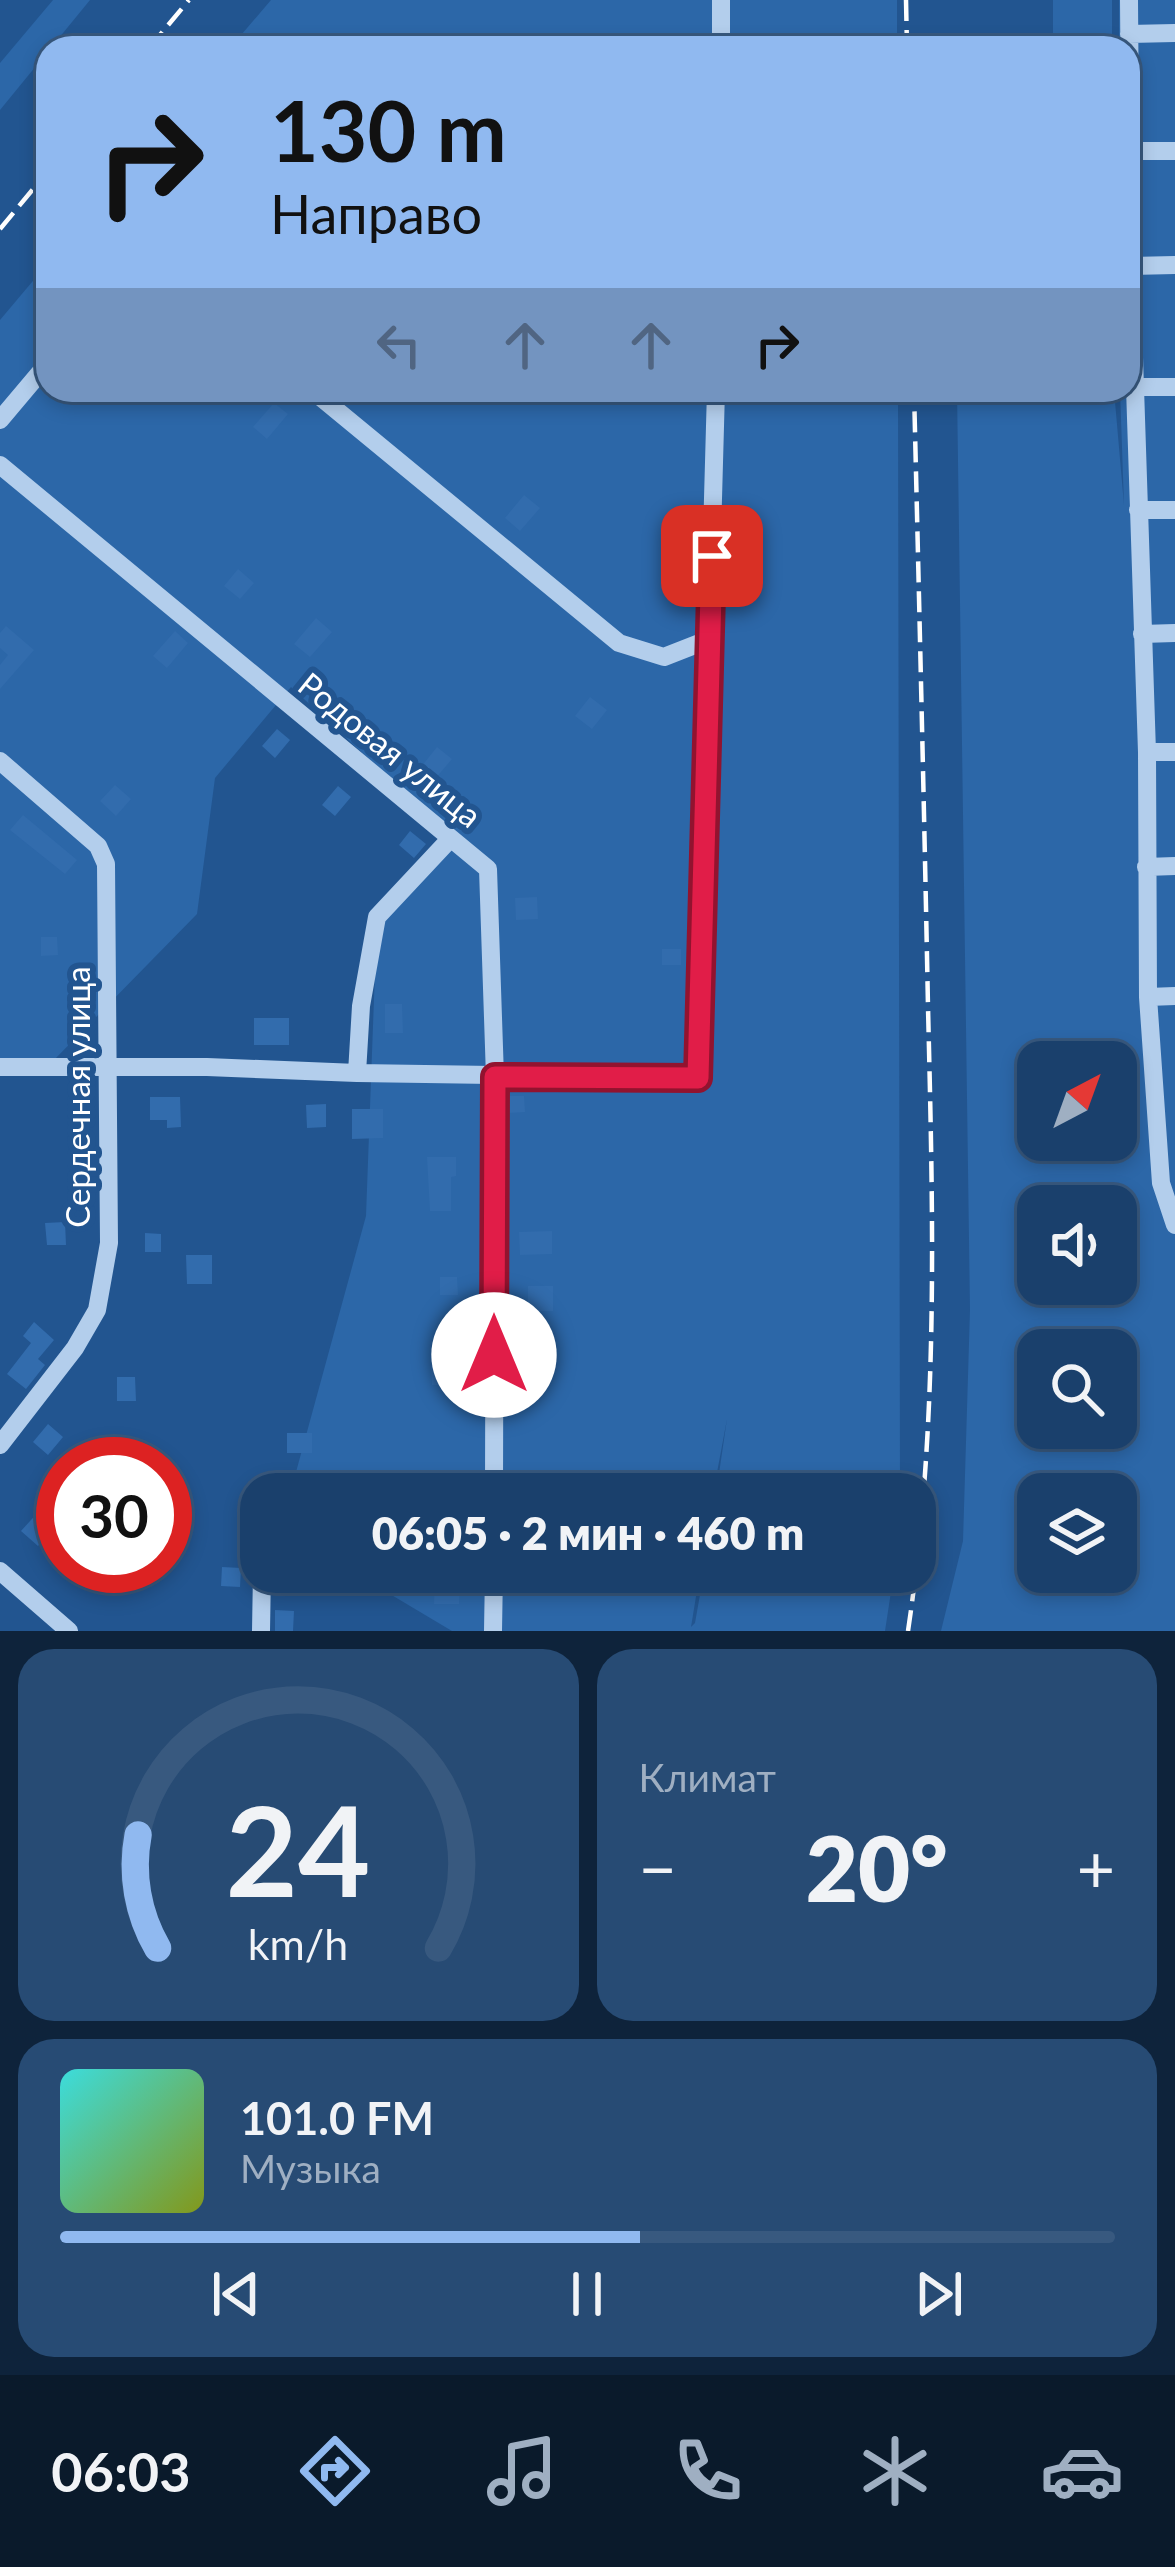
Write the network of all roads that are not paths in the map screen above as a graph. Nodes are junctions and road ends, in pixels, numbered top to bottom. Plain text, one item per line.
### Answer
1 (721, 0) edge
2 (1129, 0) edge
3 (1175, 33) edge
4 (1129, 34) joint
5 (721, 36) edge
6 (1175, 151) edge
7 (1140, 152) edge
8 (1175, 265) edge
9 (1140, 266) edge
10 (36, 377) edge
11 (1140, 387) edge
12 (1175, 387) edge
13 (327, 402) edge
14 (716, 402) edge
15 (1136, 402) edge
16 (0, 420) edge
17 (0, 465) edge
18 (1175, 509) edge
19 (1138, 510) junction
20 (1175, 633) edge
21 (1142, 634) junction
22 (710, 639) junction
23 (1147, 752) junction
24 (1175, 752) edge
25 (0, 761) edge
26 (450, 838) junction
27 (1175, 866) edge
28 (1146, 867) junction
29 (1175, 996) edge
30 (1148, 997) junction
31 (0, 1067) edge
32 (108, 1067) junction
33 (357, 1073) junction
34 (495, 1077) junction
35 (1165, 1119) edge
36 (1175, 1225) edge
37 (0, 1445) edge
38 (494, 1473) edge
39 (0, 1571) edge
40 (262, 1593) edge
41 (494, 1593) edge
42 (69, 1631) edge
43 (261, 1631) edge
44 (494, 1631) edge

1 - 5 street
2 - 4 street
3 - 4 street
6 - 7 street
8 - 9 street
10 - 16 street
11 - 12 street
13 - 22 street
14 - 22 street
15 - 19 street
17 - 26 street, Родовая улица
18 - 19 street
19 - 21 street
20 - 21 street
21 - 23 street
22 - 34 street
23 - 24 street
23 - 28 street
25 - 32 street, Сердечная улица
26 - 33 street
26 - 34 street, Родовая улица
27 - 28 street
28 - 30 street
29 - 30 street
30 - 35 street
31 - 32 street
32 - 33 street
32 - 37 street, Сердечная улица
33 - 34 street
34 - 38 street, Родовая улица
35 - 36 street
39 - 42 street
40 - 43 street
41 - 44 street

